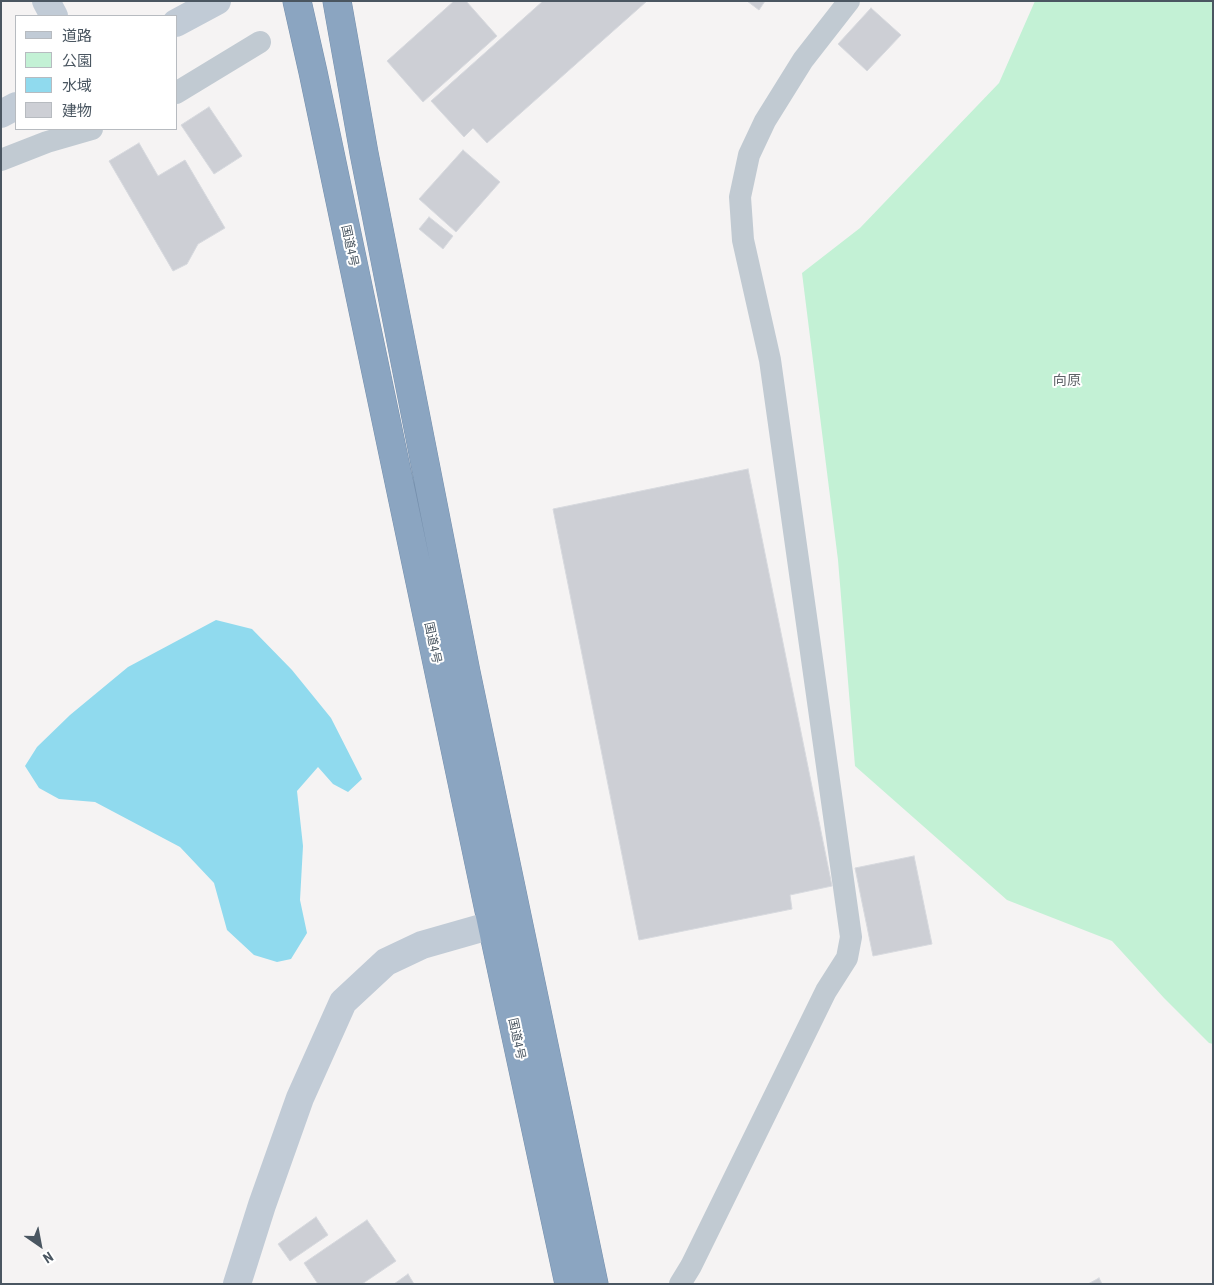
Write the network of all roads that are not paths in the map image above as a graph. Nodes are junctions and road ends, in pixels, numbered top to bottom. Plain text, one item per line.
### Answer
1 (46, 1) edge
2 (217, 1) edge
3 (297, 1) edge
4 (337, 1) edge
5 (849, 1) edge
6 (53, 15) edge
7 (178, 23) edge
8 (260, 42) dead end
9 (178, 92) edge
10 (15, 107) edge
11 (1, 114) edge
12 (84, 130) edge
13 (1, 160) edge
14 (492, 925) junction
15 (238, 1284) edge
16 (568, 1284) edge
17 (594, 1284) edge
18 (680, 1284) edge

1 - 6 street
2 - 7 street
3 - 14 highway, 国道4号
4 - 17 highway
5 - 18 street
8 - 9 street
10 - 11 street
12 - 13 street
14 - 15 street
14 - 16 highway, 国道4号

